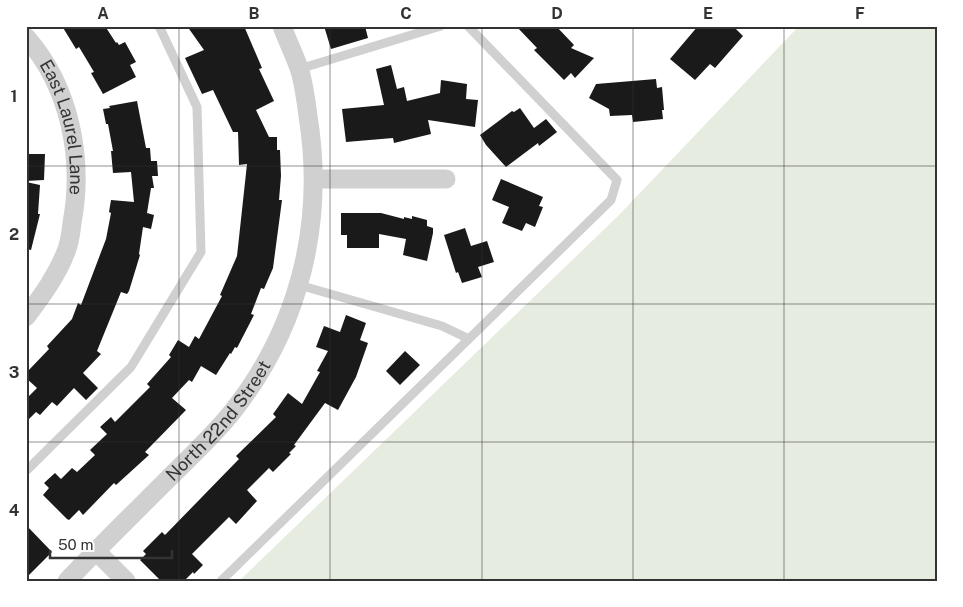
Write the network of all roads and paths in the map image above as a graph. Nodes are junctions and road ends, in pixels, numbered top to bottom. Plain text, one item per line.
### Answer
1 (159, 26) edge
2 (282, 26) edge
3 (442, 26) edge
4 (468, 26) edge
5 (26, 37) edge
6 (299, 69) junction
7 (314, 179) junction
8 (446, 179) dead end
9 (299, 285) junction
10 (26, 317) edge
11 (467, 338) junction
12 (26, 471) edge
13 (96, 551) junction
14 (67, 581) edge
15 (126, 581) edge
16 (221, 581) edge

1 - 12 lane
2 - 6 street, North 22nd Street
3 - 6 lane
4 - 11 lane
5 - 10 street, East Laurel Lane
6 - 7 street, North 22nd Street
7 - 8 street
7 - 9 street, North 22nd Street
9 - 11 lane
9 - 13 street, North 22nd Street
11 - 16 lane
13 - 14 street, North 22nd Street
13 - 15 street

